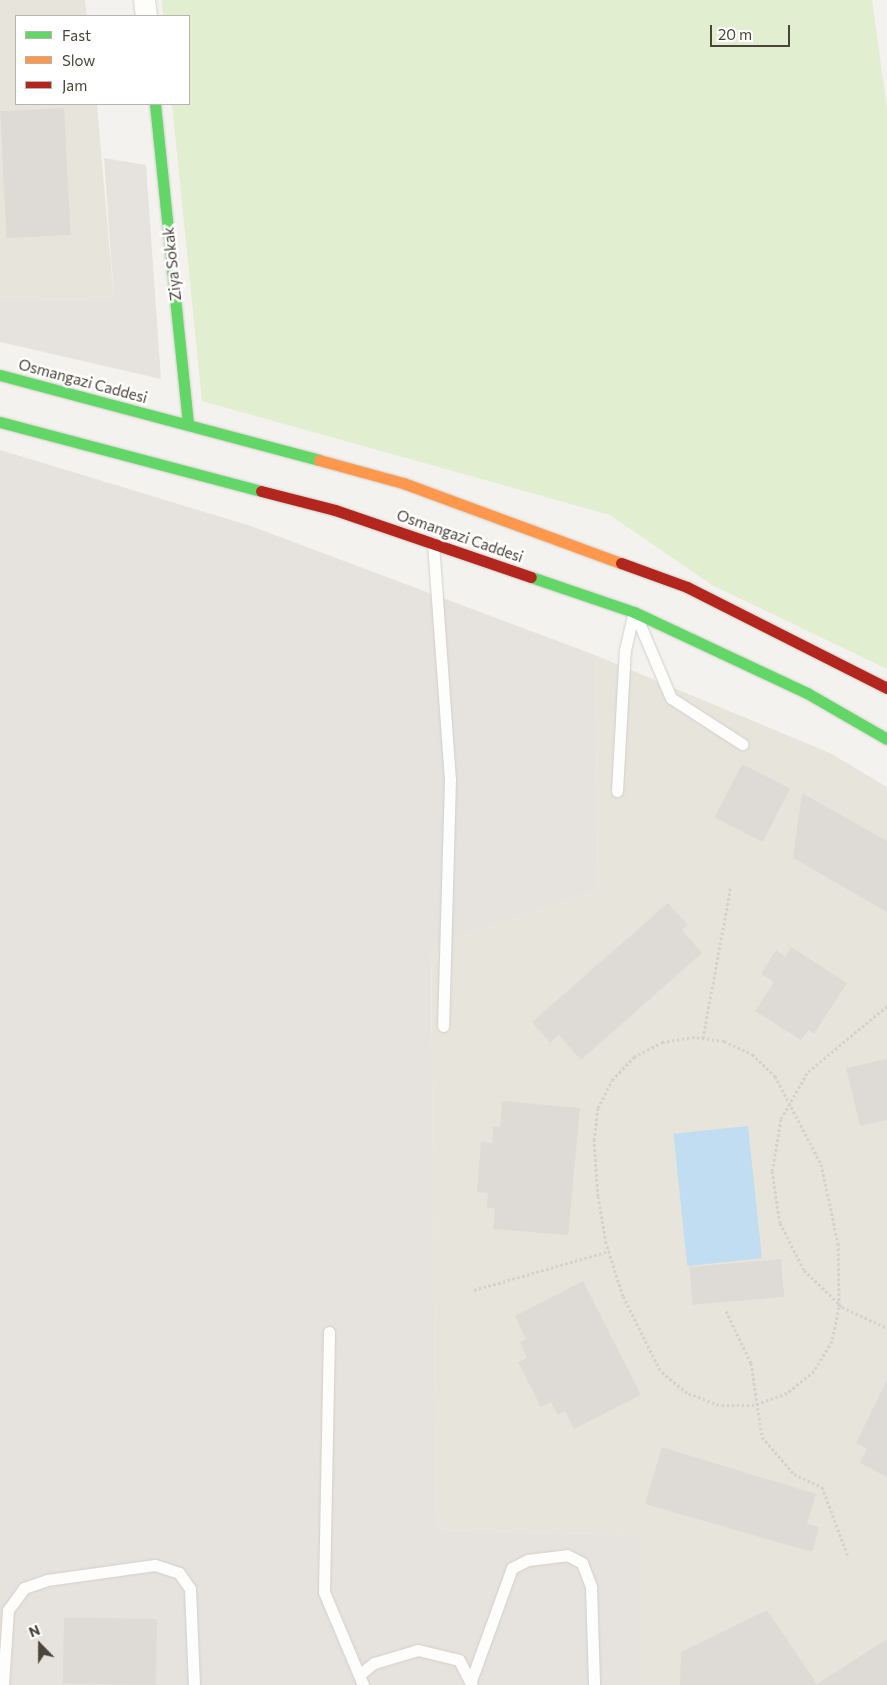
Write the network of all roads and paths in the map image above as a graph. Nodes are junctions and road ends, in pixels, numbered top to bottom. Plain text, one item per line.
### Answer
1 (144, 0) edge
2 (146, 15) edge
3 (155, 105) edge
4 (0, 375) edge
5 (0, 422) edge
6 (188, 424) junction
7 (434, 543) junction
8 (634, 612) junction
9 (887, 688) edge
10 (887, 739) edge
11 (742, 744) dead end
12 (617, 791) dead end
13 (730, 886) dead end
14 (887, 1006) edge
15 (443, 1026) dead end
16 (703, 1038) junction
17 (790, 1104) junction
18 (608, 1251) junction
19 (474, 1290) dead end
20 (838, 1303) junction
21 (726, 1311) dead end
22 (887, 1328) edge
23 (329, 1332) dead end
24 (754, 1405) junction
25 (848, 1556) dead end
26 (362, 1680) edge
27 (472, 1683) edge
28 (3, 1685) edge
29 (194, 1685) edge
30 (594, 1685) edge

1 - 2 street
3 - 6 main road, Ziya Sokak
4 - 6 main road, Osmangazi Caddesi
5 - 7 main road, Osmangazi Caddesi
6 - 9 main road, Osmangazi Caddesi
7 - 8 main road, Osmangazi Caddesi
7 - 15 lane
8 - 10 main road, Osmangazi Caddesi
8 - 11 lane
8 - 12 lane
13 - 16 path
14 - 17 path
16 - 17 path
16 - 18 path
17 - 20 path
17 - 20 path
18 - 19 path
18 - 24 path
20 - 22 path
20 - 24 path
21 - 24 path
23 - 26 lane
24 - 25 path
26 - 27 lane
27 - 30 lane
28 - 29 lane

